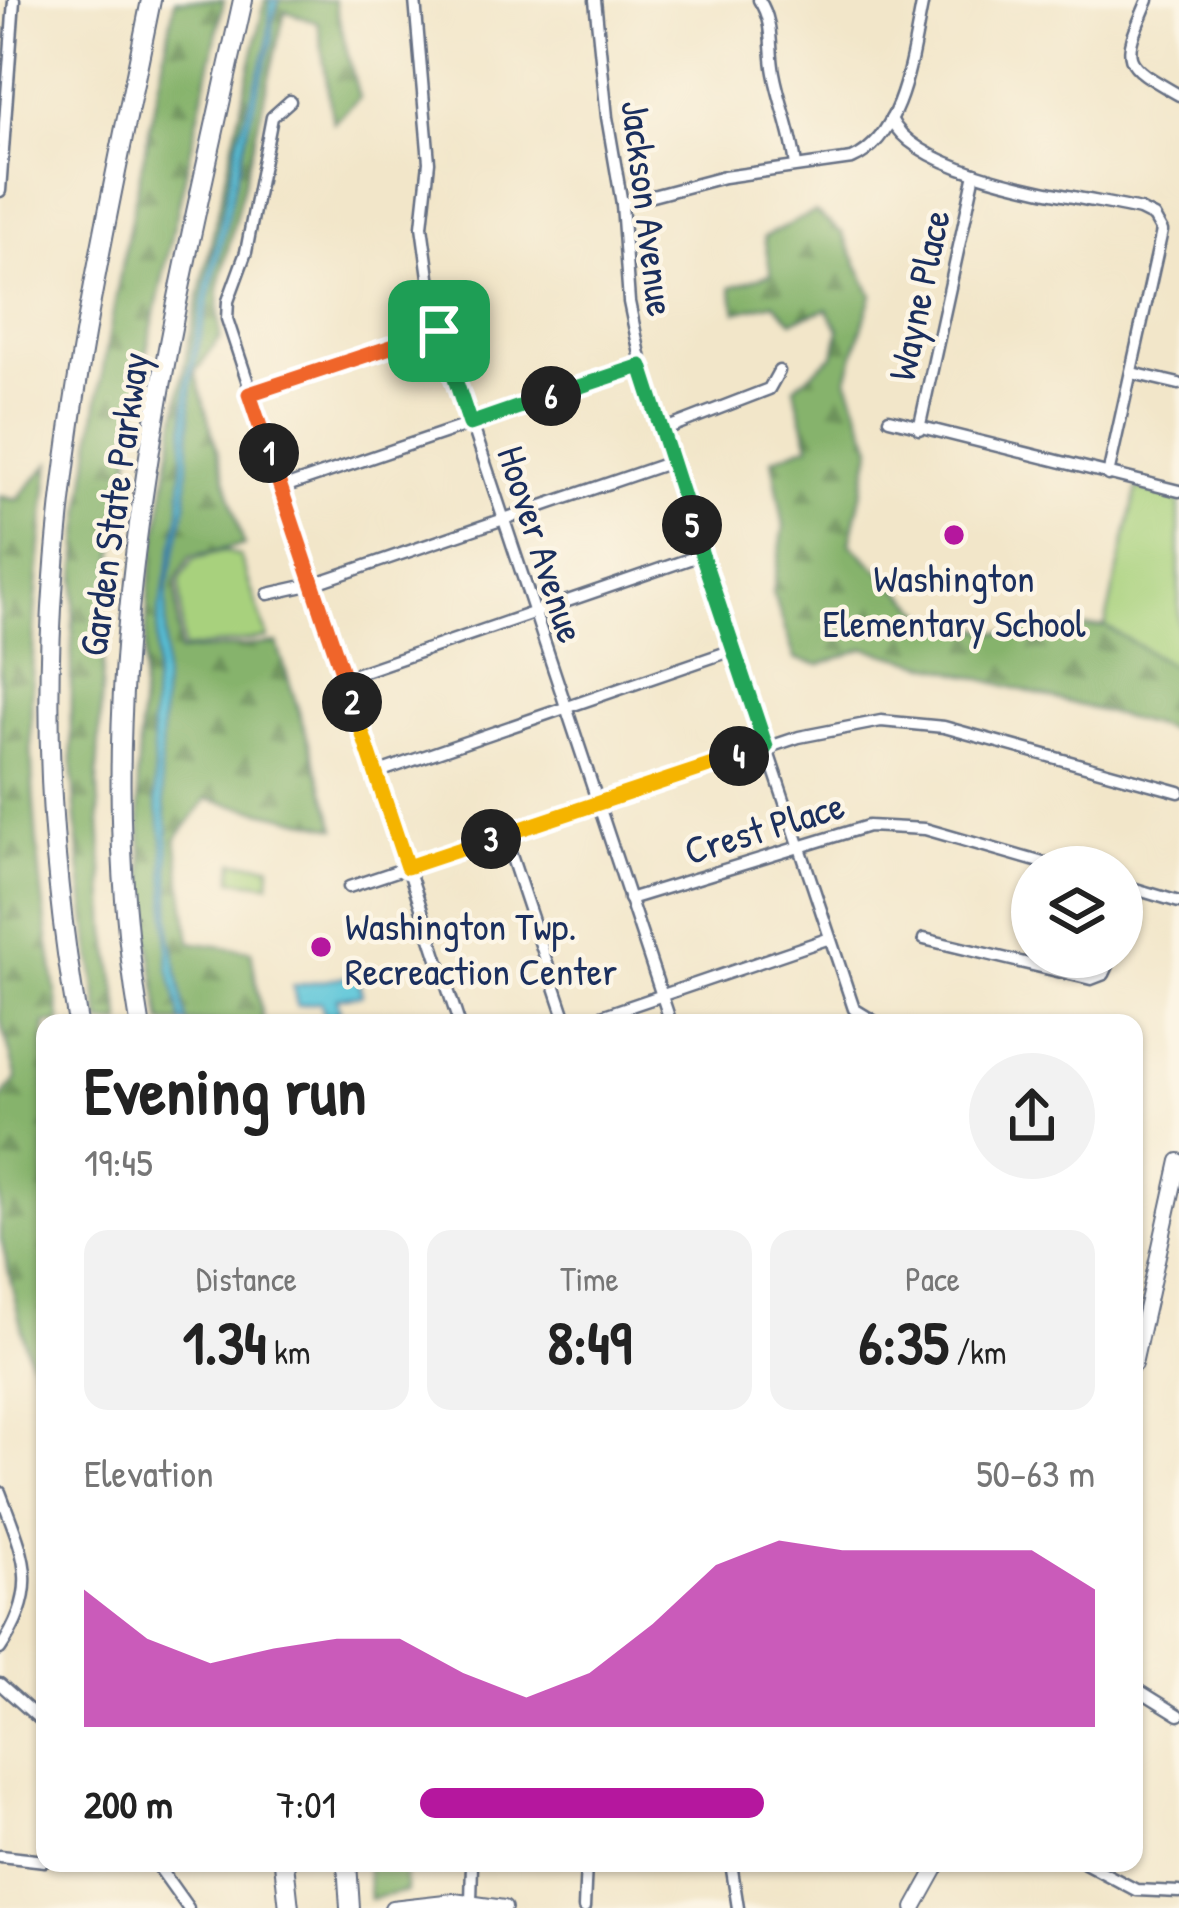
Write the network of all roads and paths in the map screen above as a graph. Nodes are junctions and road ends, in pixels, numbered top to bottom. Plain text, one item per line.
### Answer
1 (14, 0) edge
2 (151, 0) edge
3 (243, 0) edge
4 (415, 0) edge
5 (595, 0) edge
6 (759, 0) edge
7 (923, 0) edge
8 (1148, 0) edge
9 (1179, 95) edge
10 (290, 101) dead end
11 (891, 118) junction
12 (796, 166) junction
13 (975, 173) junction
14 (0, 191) edge
15 (622, 204) junction
16 (439, 331) junction
17 (641, 366) junction
18 (779, 371) dead end
19 (1132, 373) junction
20 (1179, 384) edge
21 (249, 394) junction
22 (889, 419) dead end
23 (470, 424) junction
24 (919, 429) junction
25 (660, 431) junction
26 (670, 462) junction
27 (1108, 475) junction
28 (281, 488) junction
29 (1179, 491) edge
30 (502, 520) junction
31 (701, 555) junction
32 (313, 584) junction
33 (268, 594) dead end
34 (533, 613) junction
35 (733, 650) junction
36 (344, 678) junction
37 (565, 708) junction
38 (766, 747) junction
39 (376, 773) junction
40 (1179, 792) edge
41 (597, 803) junction
42 (504, 834) junction
43 (799, 845) junction
44 (1011, 855) edge
45 (407, 867) junction
46 (349, 887) dead end
47 (1143, 891) edge
48 (629, 899) junction
49 (1179, 902) edge
50 (830, 938) junction
51 (924, 939) dead end
52 (1011, 960) edge
53 (662, 995) junction
54 (77, 1014) edge
55 (139, 1014) edge
56 (456, 1014) edge
57 (564, 1014) edge
58 (607, 1014) edge
59 (668, 1014) edge
60 (862, 1014) edge
61 (1179, 1161) edge
62 (1173, 1218) edge
63 (1143, 1330) edge
64 (0, 1492) edge
65 (0, 1649) edge
66 (0, 1684) edge
67 (1143, 1693) edge
68 (1179, 1715) edge
69 (36, 1716) edge
70 (0, 1856) edge
71 (36, 1860) edge
72 (162, 1872) edge
73 (281, 1872) edge
74 (348, 1872) edge
75 (472, 1872) edge
76 (586, 1872) edge
77 (732, 1872) edge
78 (934, 1872) edge
79 (1102, 1872) edge
80 (1179, 1892) edge
81 (471, 1902) junction
82 (188, 1908) edge
83 (285, 1908) edge
84 (350, 1908) edge
85 (392, 1908) edge
86 (504, 1908) edge
87 (584, 1908) edge
88 (737, 1908) edge
89 (914, 1908) edge

1 - 14 street
2 - 54 highway, Garden State Parkway
3 - 55 highway, Garden State Parkway
4 - 16 street, Hoover Avenue
5 - 15 street, Jackson Avenue
6 - 12 street
7 - 11 street
8 - 9 street
10 - 21 street
11 - 12 street
11 - 13 street
12 - 15 street
13 - 19 street
13 - 24 street, Wayne Place
15 - 17 street, Jackson Avenue
16 - 21 street
16 - 23 street, Hoover Avenue
17 - 23 street
17 - 25 street, Jackson Avenue
18 - 25 street
19 - 20 street
19 - 27 street
21 - 28 street
22 - 24 street
23 - 28 street
23 - 30 street, Hoover Avenue
24 - 27 street
25 - 26 street, Jackson Avenue
26 - 30 street
26 - 31 street, Jackson Avenue
27 - 29 street
28 - 32 street
30 - 32 street
30 - 34 street, Hoover Avenue
31 - 34 street
31 - 35 street, Jackson Avenue
32 - 33 street
32 - 36 street
34 - 36 street
34 - 37 street, Hoover Avenue
35 - 37 street
35 - 38 street, Jackson Avenue
36 - 39 street
37 - 39 street
37 - 41 street, Hoover Avenue
38 - 40 street
38 - 41 street
38 - 43 street, Jackson Avenue
39 - 45 street
41 - 42 street
41 - 48 street, Hoover Avenue
42 - 45 street
42 - 57 street
43 - 44 street, Crest Place
43 - 48 street, Crest Place
43 - 50 street, Jackson Avenue
45 - 46 street
45 - 56 street
47 - 49 street
48 - 53 street, Hoover Avenue
50 - 53 street
50 - 60 street, Jackson Avenue
51 - 52 street
53 - 58 street
53 - 59 street, Hoover Avenue
61 - 62 street
62 - 63 street
64 - 65 street
66 - 69 street
67 - 68 street
70 - 71 street
72 - 82 street
73 - 83 highway
74 - 84 highway
75 - 81 street
76 - 87 street
77 - 88 street
78 - 89 street
79 - 80 street
81 - 85 street
81 - 86 street

